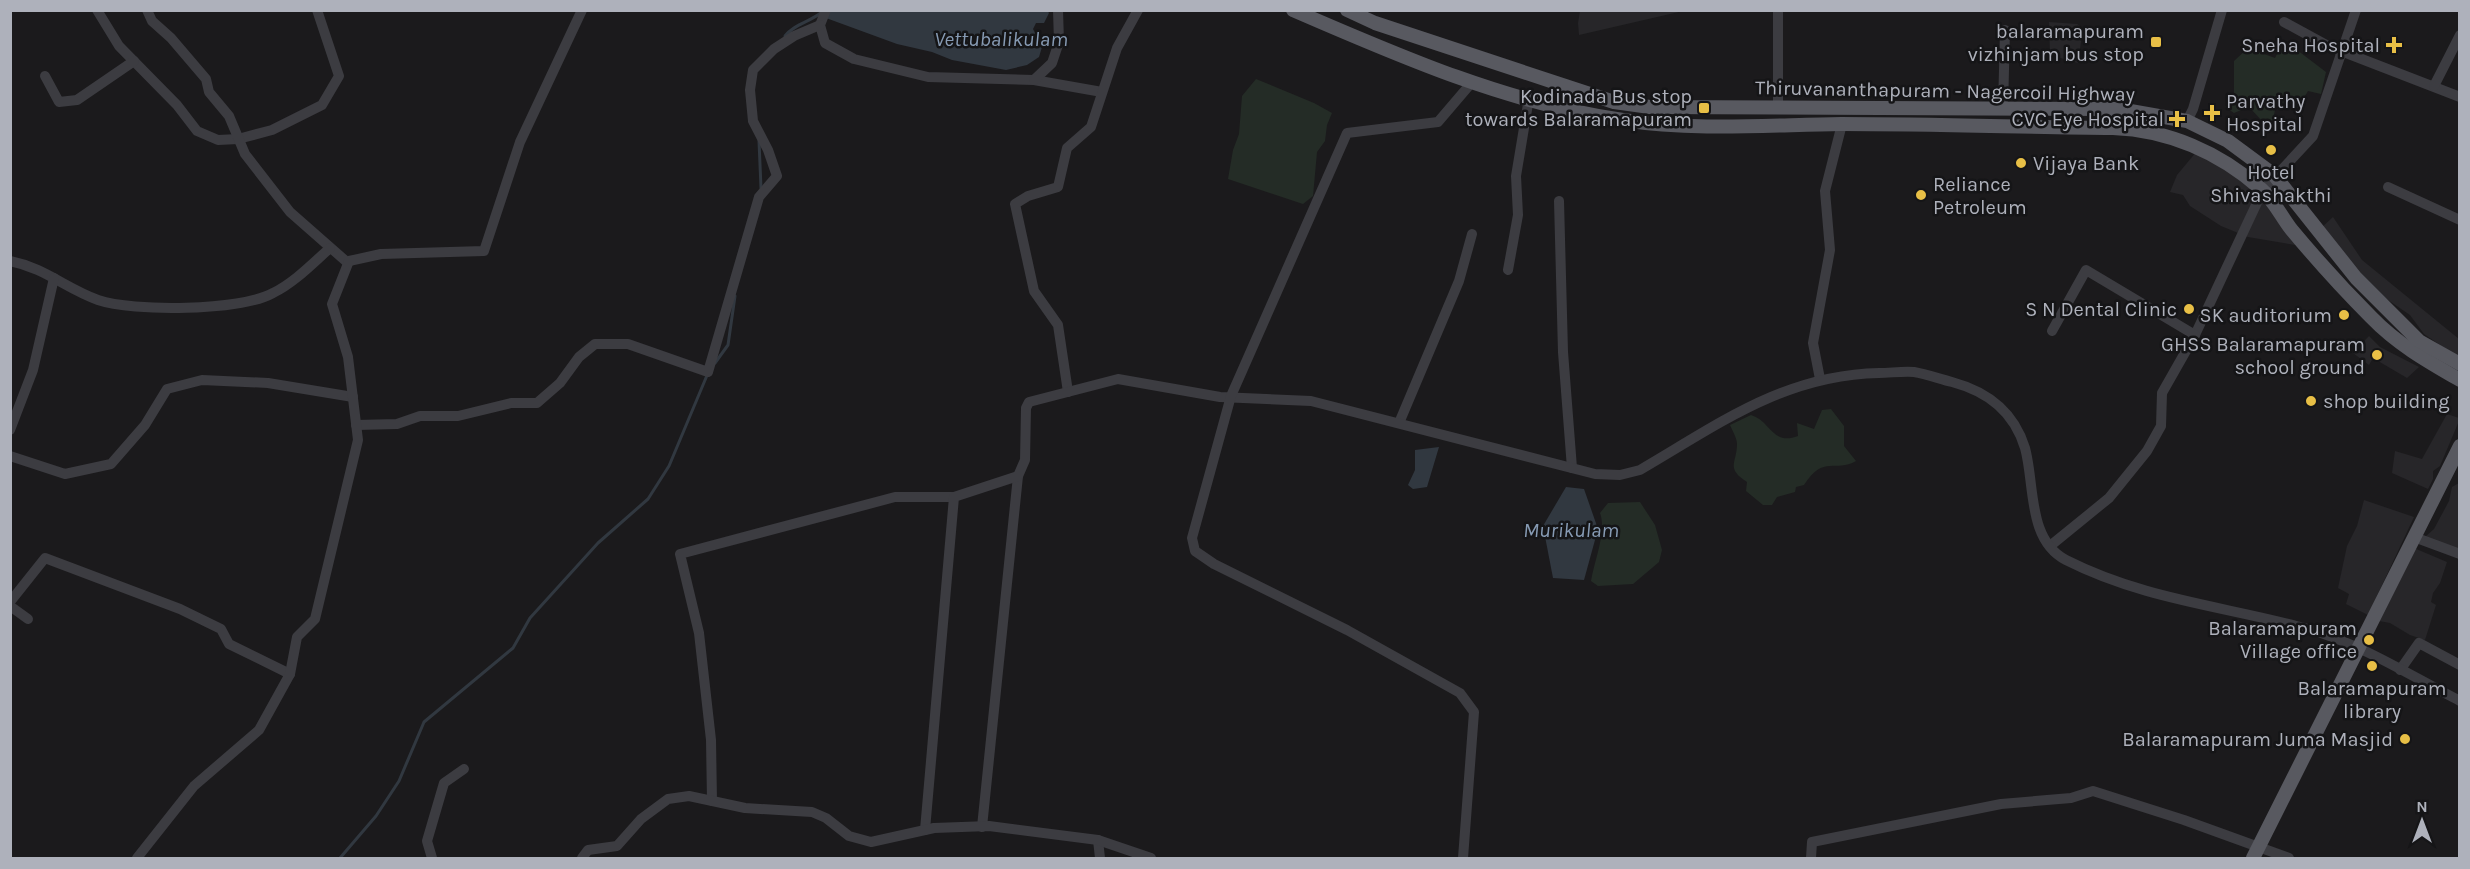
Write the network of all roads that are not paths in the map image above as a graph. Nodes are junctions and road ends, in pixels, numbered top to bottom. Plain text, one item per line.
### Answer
1 (97, 10) edge
2 (147, 10) edge
3 (317, 10) edge
4 (582, 10) edge
5 (826, 10) edge
6 (1058, 10) edge
7 (1138, 10) edge
8 (1293, 10) edge
9 (1347, 10) edge
10 (1778, 10) edge
11 (2222, 10) edge
12 (2356, 10) edge
13 (2284, 22) dead end
14 (820, 25) junction
15 (2005, 30) dead end
16 (2460, 35) edge
17 (2341, 51) junction
18 (134, 61) junction
19 (45, 76) dead end
20 (1034, 80) junction
21 (1473, 81) junction
22 (2434, 86) junction
23 (1102, 92) junction
24 (2460, 97) edge
25 (1529, 98) junction
26 (1778, 109) junction
27 (2003, 109) junction
28 (2187, 121) junction
29 (1842, 124) junction
30 (238, 139) junction
31 (2274, 175) junction
32 (2388, 187) dead end
33 (2263, 190) junction
34 (1559, 201) dead end
35 (2460, 220) edge
36 (1472, 234) dead end
37 (330, 248) junction
38 (10, 261) edge
39 (348, 263) junction
40 (1508, 270) dead end
41 (54, 278) junction
42 (2052, 331) dead end
43 (2195, 334) junction
44 (2460, 364) edge
45 (1820, 379) junction
46 (2460, 380) edge
47 (1068, 392) junction
48 (1231, 396) junction
49 (352, 397) junction
50 (1399, 423) junction
51 (356, 425) junction
52 (10, 430) edge
53 (2460, 446) edge
54 (10, 456) edge
55 (1572, 468) junction
56 (1018, 476) junction
57 (954, 497) junction
58 (2414, 537) junction
59 (2050, 546) junction
60 (2460, 554) edge
61 (10, 602) edge
62 (10, 606) edge
63 (28, 619) dead end
64 (2359, 649) junction
65 (2460, 665) edge
66 (2400, 670) junction
67 (290, 675) junction
68 (2460, 701) edge
69 (464, 770) dead end
70 (712, 801) junction
71 (982, 827) junction
72 (925, 830) junction
73 (1098, 840) junction
74 (2256, 853) edge
75 (138, 858) edge
76 (432, 858) edge
77 (582, 858) edge
78 (1100, 858) edge
79 (1151, 858) edge
80 (1463, 858) edge
81 (1810, 858) edge
82 (2289, 858) edge

1 - 18 street
2 - 30 street
3 - 30 street
4 - 39 street
5 - 14 street
6 - 20 street
7 - 23 street
8 - 21 main road, Thiruvananthapuram - Nagercoil Highway
9 - 26 main road, Thiruvananthapuram - Nagercoil Highway
10 - 26 street
11 - 28 street
12 - 17 street
13 - 17 street
14 - 20 street
14 - 51 street
15 - 27 street
16 - 22 street
17 - 22 street
17 - 31 street
18 - 19 street
18 - 30 street
20 - 23 street
21 - 25 main road, Thiruvananthapuram - Nagercoil Highway
21 - 48 street
22 - 24 street
23 - 47 street
25 - 29 main road, Thiruvananthapuram - Nagercoil Highway
25 - 40 street
26 - 27 main road, Thiruvananthapuram - Nagercoil Highway
27 - 28 main road, Thiruvananthapuram - Nagercoil Highway
28 - 31 main road, Thiruvananthapuram - Nagercoil Highway
29 - 33 main road, Thiruvananthapuram - Nagercoil Highway
29 - 45 street
30 - 37 street
31 - 33 street
31 - 44 main road, Thiruvananthapuram - Nagercoil Highway
32 - 35 street
33 - 43 street
33 - 46 main road, Thiruvananthapuram - Nagercoil Highway
34 - 55 street
36 - 50 street
37 - 39 street
37 - 41 street
38 - 41 street
39 - 49 street
41 - 52 street
42 - 43 street
43 - 59 street
45 - 55 street
45 - 59 street
47 - 48 street
47 - 56 street
48 - 50 street
48 - 80 street
49 - 51 street
49 - 54 street
50 - 55 street
51 - 67 street
53 - 58 main road
56 - 57 street
56 - 71 street
57 - 70 street
57 - 72 street
58 - 60 street
58 - 64 main road
59 - 64 street
61 - 67 street
62 - 63 street
64 - 66 street
64 - 74 main road
65 - 66 street
66 - 68 street
67 - 75 street
69 - 76 street
70 - 72 street
70 - 77 street
71 - 72 street
71 - 73 street
73 - 78 street
73 - 79 street
74 - 81 street
74 - 82 street

